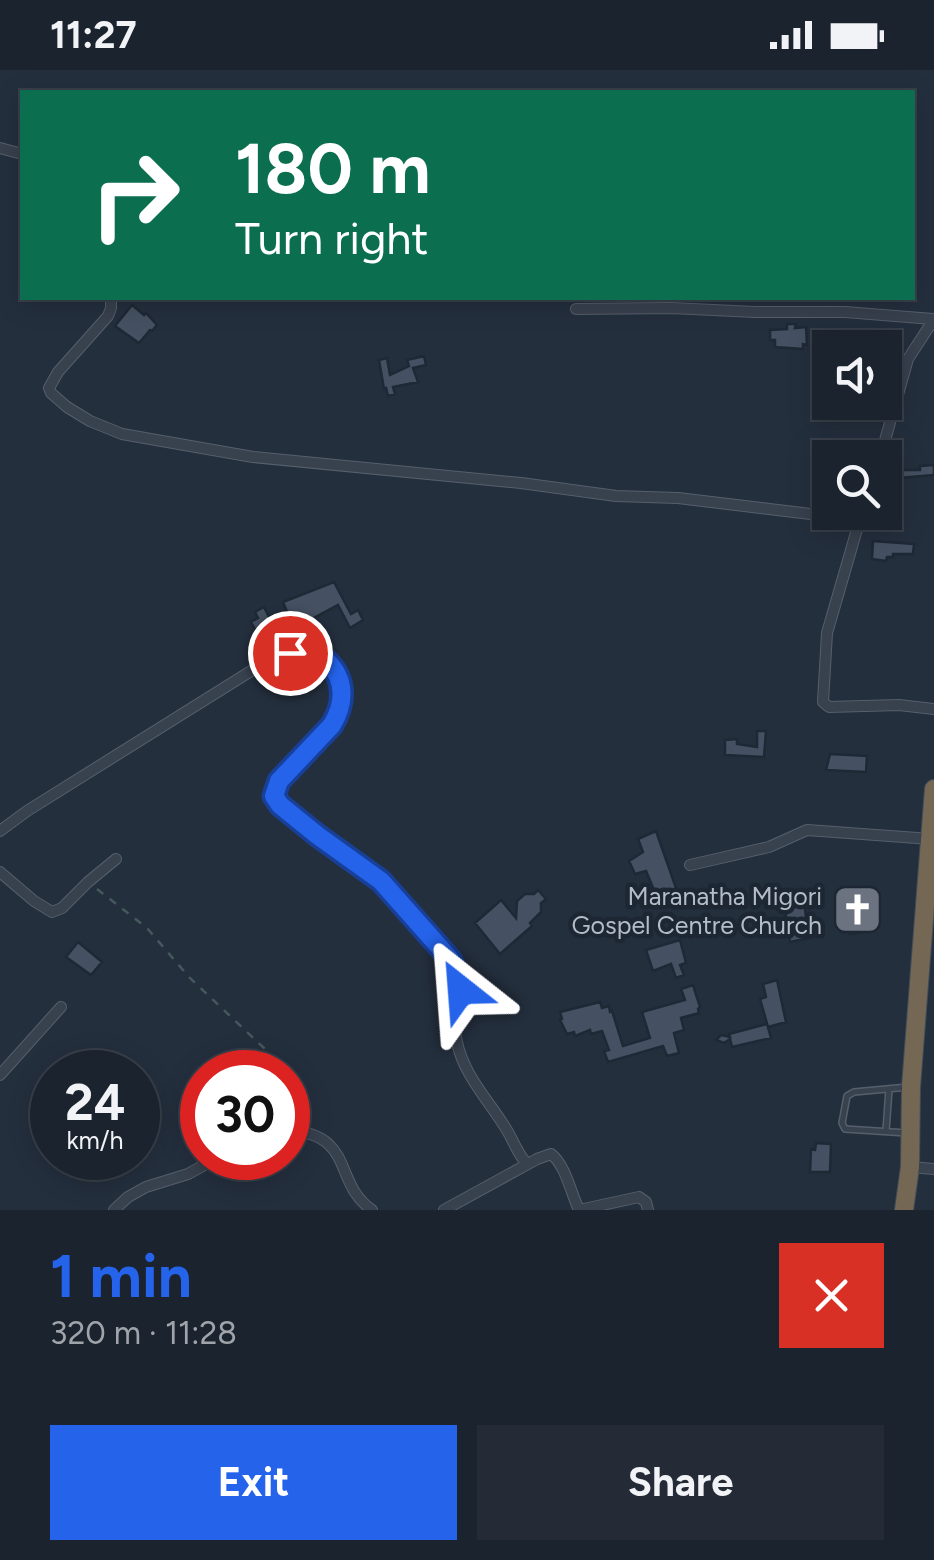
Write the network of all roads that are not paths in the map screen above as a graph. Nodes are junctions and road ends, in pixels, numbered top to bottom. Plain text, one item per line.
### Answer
1 (110, 300) edge
2 (576, 309) dead end
3 (934, 319) edge
4 (885, 440) edge
5 (812, 511) edge
6 (857, 530) edge
7 (934, 709) edge
8 (934, 789) edge
9 (0, 831) edge
10 (930, 840) junction
11 (116, 860) dead end
12 (690, 865) dead end
13 (0, 872) edge
14 (61, 1007) dead end
15 (0, 1075) edge
16 (912, 1087) junction
17 (888, 1089) junction
18 (886, 1132) junction
19 (910, 1133) junction
20 (310, 1134) edge
21 (527, 1164) junction
22 (910, 1167) junction
23 (934, 1169) edge
24 (180, 1176) edge
25 (114, 1210) edge
26 (372, 1210) edge
27 (444, 1210) edge
28 (579, 1210) edge
29 (648, 1210) edge
30 (904, 1210) edge

1 - 5 street
2 - 3 street
3 - 4 street
6 - 7 street
8 - 10 highway
9 - 21 street
10 - 12 street
10 - 16 highway
11 - 13 street
14 - 15 street
16 - 17 lane
16 - 19 highway
17 - 18 lane
17 - 18 lane
18 - 19 lane
19 - 22 highway
20 - 26 street
21 - 27 street
21 - 28 street
22 - 23 street
22 - 30 highway
24 - 25 street
28 - 29 street

